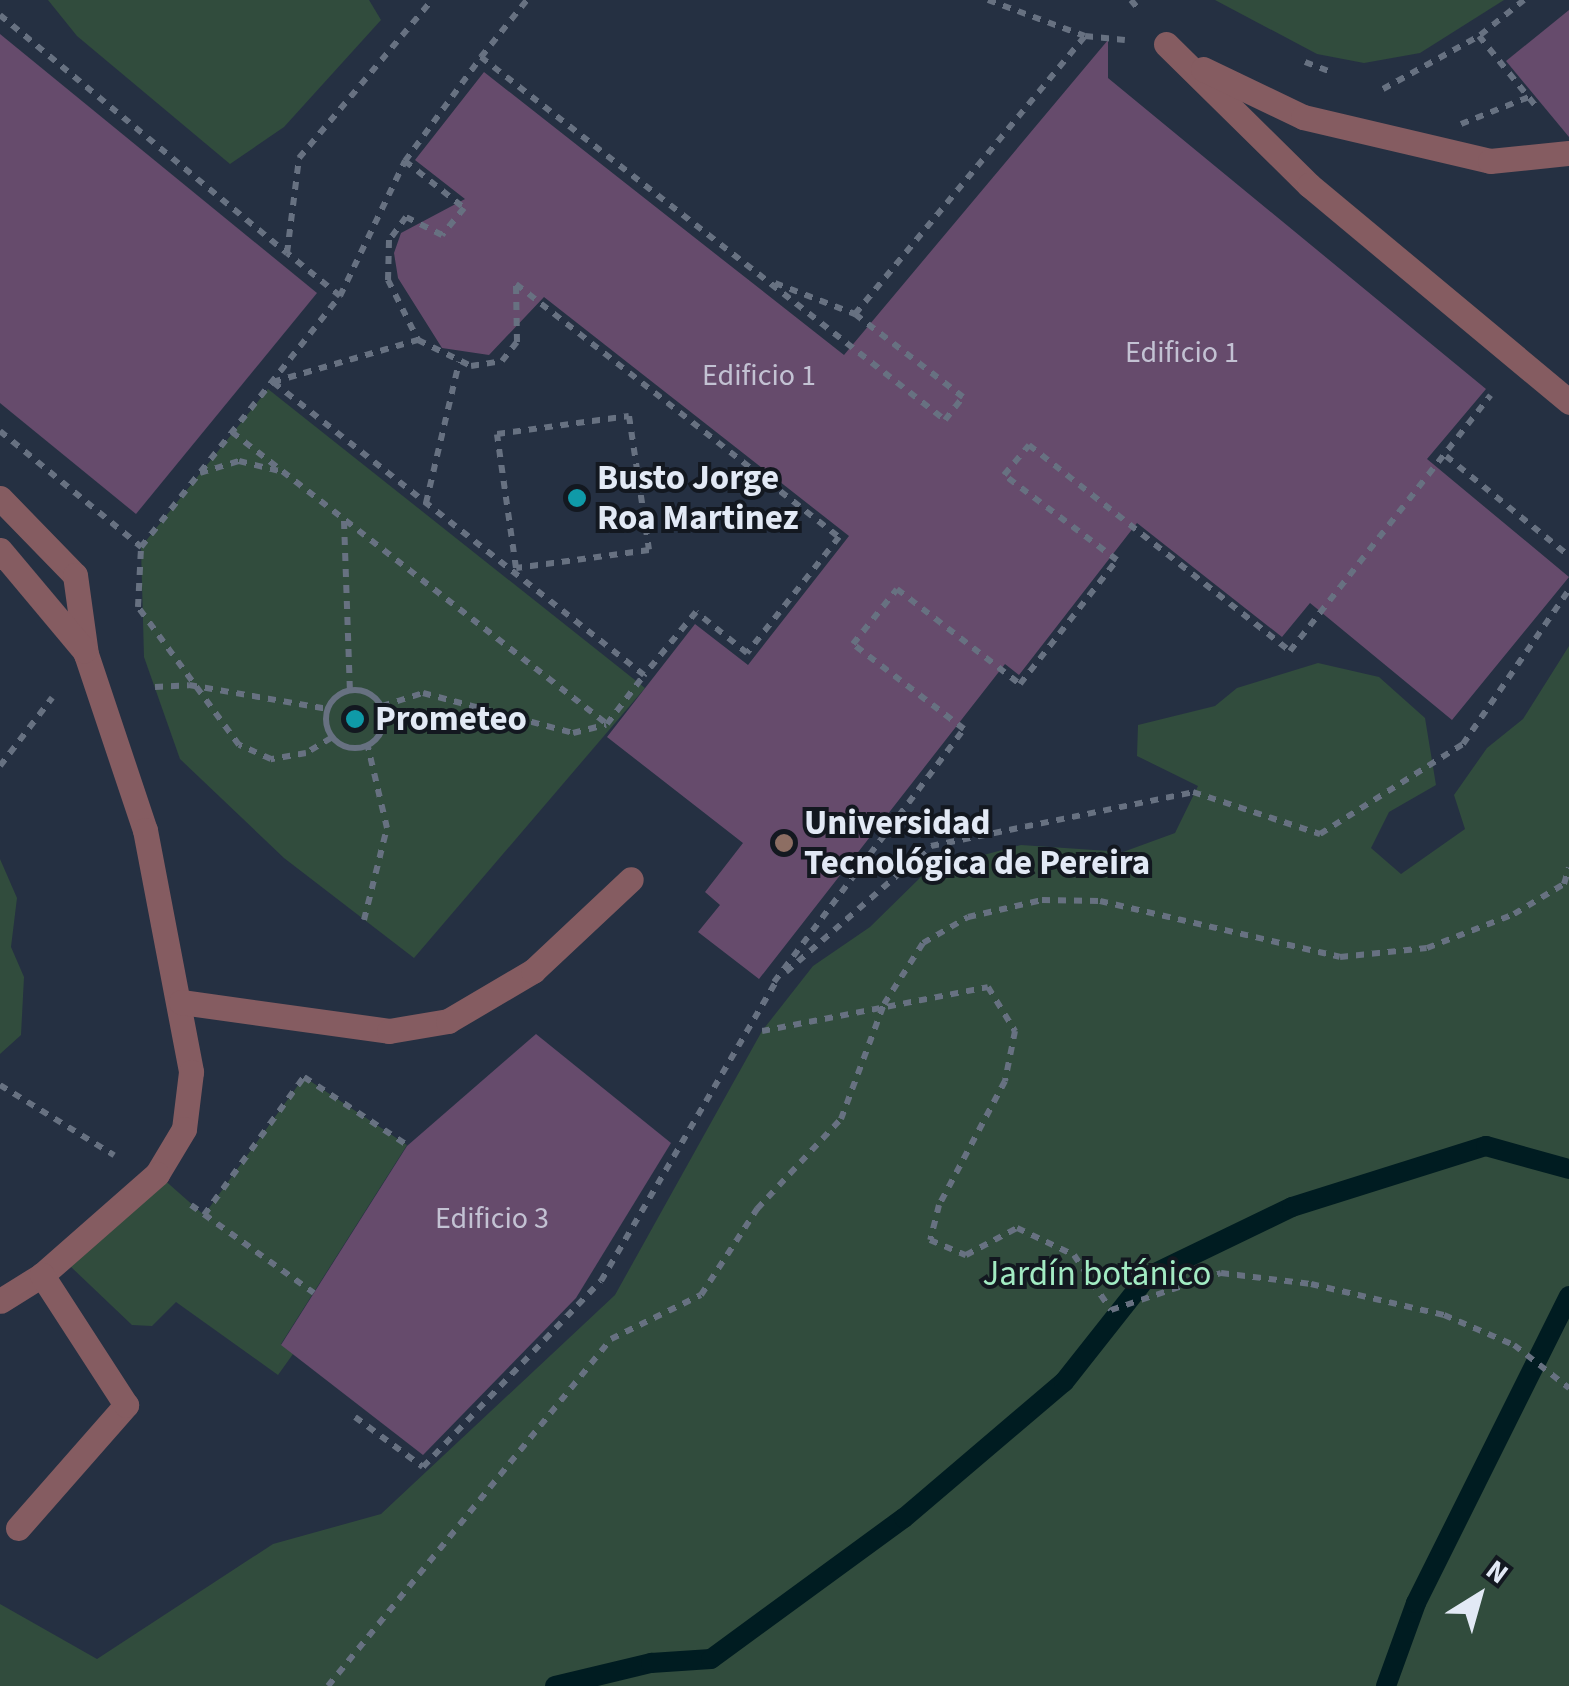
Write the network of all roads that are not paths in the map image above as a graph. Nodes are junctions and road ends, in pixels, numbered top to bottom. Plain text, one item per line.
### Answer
1 (1569, 152) edge
2 (1569, 402) edge
3 (0, 498) edge
4 (0, 550) edge
5 (86, 654) junction
6 (631, 879) dead end
7 (181, 1002) junction
8 (42, 1275) junction
9 (0, 1300) edge
10 (18, 1528) dead end

1 - 2 street
3 - 5 street
4 - 5 street
5 - 7 street
6 - 7 street
7 - 8 street
8 - 9 street
8 - 10 street

